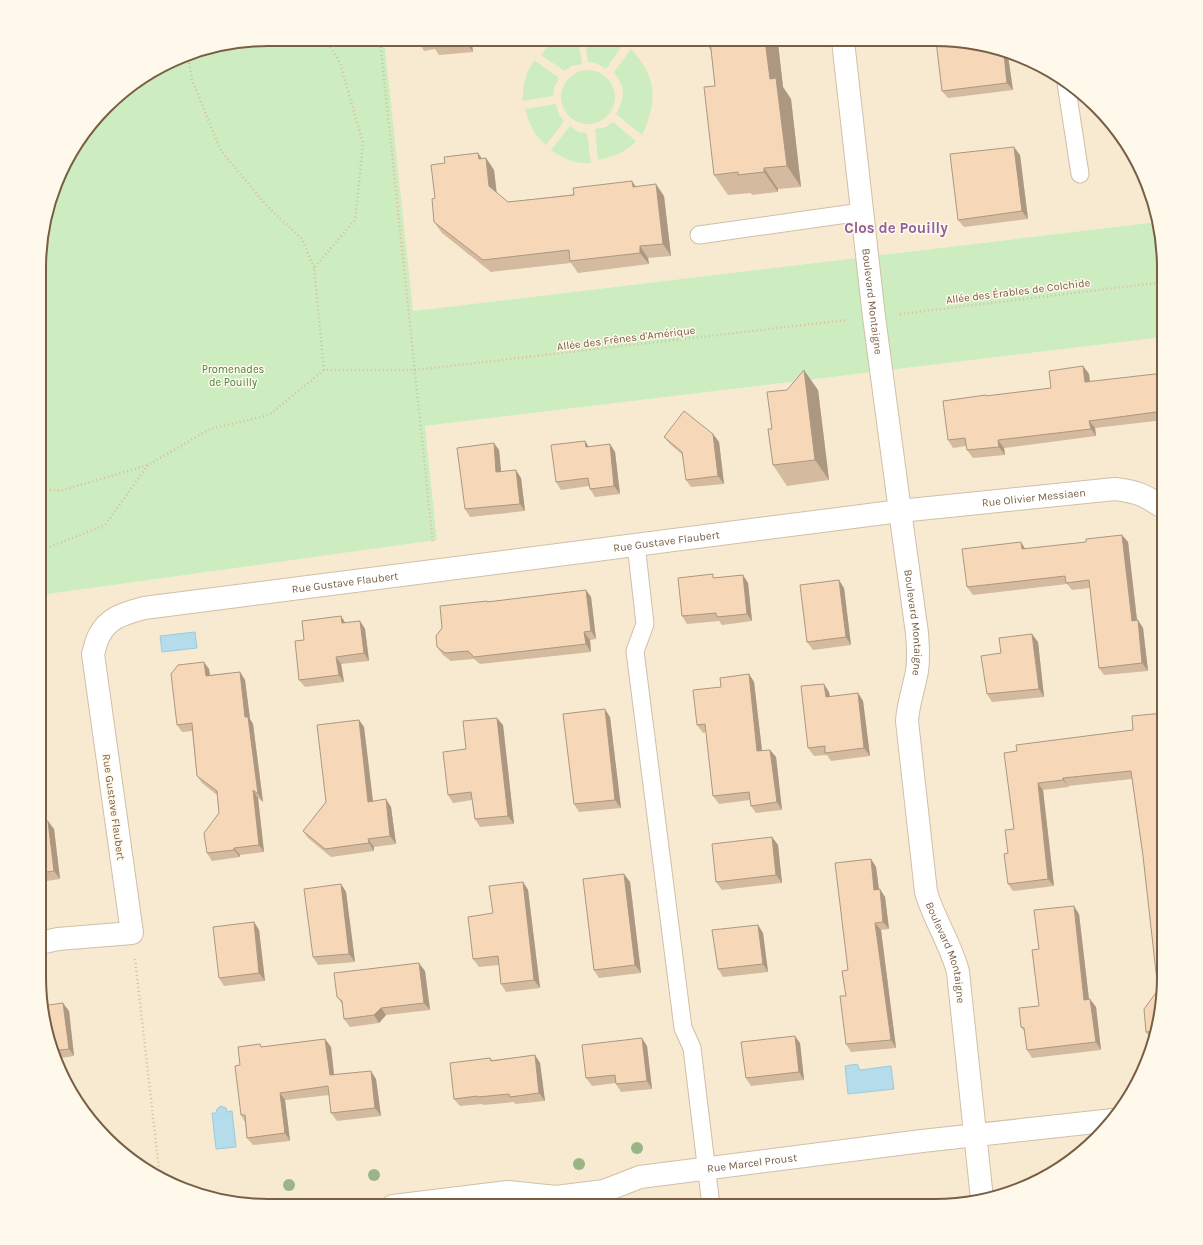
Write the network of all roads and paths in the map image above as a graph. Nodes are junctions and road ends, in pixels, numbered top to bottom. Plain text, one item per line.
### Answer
1 (330, 46) edge
2 (381, 46) edge
3 (844, 46) edge
4 (189, 61) edge
5 (1067, 90) edge
6 (1080, 174) dead end
7 (862, 212) junction
8 (699, 235) dead end
9 (314, 268) junction
10 (1157, 283) edge
11 (874, 317) junction
12 (840, 321) dead end
13 (324, 370) junction
14 (415, 370) junction
15 (148, 465) junction
16 (46, 489) edge
17 (1157, 503) edge
18 (900, 511) junction
19 (636, 544) junction
20 (46, 548) edge
21 (436, 571) junction
22 (132, 933) junction
23 (46, 942) edge
24 (1104, 1121) edge
25 (976, 1136) junction
26 (706, 1168) junction
27 (159, 1170) edge
28 (982, 1194) edge
29 (450, 1199) edge
30 (709, 1199) edge

1 - 9 path
2 - 14 path
3 - 7 street, Boulevard Montaigne
4 - 9 path
5 - 6 lane
7 - 8 lane
7 - 11 street, Boulevard Montaigne
9 - 13 path
10 - 11 path, Allée des Érables de Colchide
11 - 18 street, Boulevard Montaigne
12 - 14 path, Allée des Frênes d'Amérique
13 - 14 path, Allée des Frênes d'Amérique
13 - 15 path
14 - 21 path
15 - 16 path
15 - 20 path
17 - 18 street, Rue Olivier Messiaen
18 - 19 street, Rue Gustave Flaubert
18 - 25 street, Boulevard Montaigne
19 - 21 street, Rue Gustave Flaubert
19 - 26 lane
21 - 22 street, Rue Gustave Flaubert
22 - 23 street
22 - 27 path
24 - 25 street, Rue Marcel Proust
25 - 26 street, Rue Marcel Proust
25 - 28 street, Boulevard Montaigne
26 - 29 street, Rue Marcel Proust
26 - 30 lane

